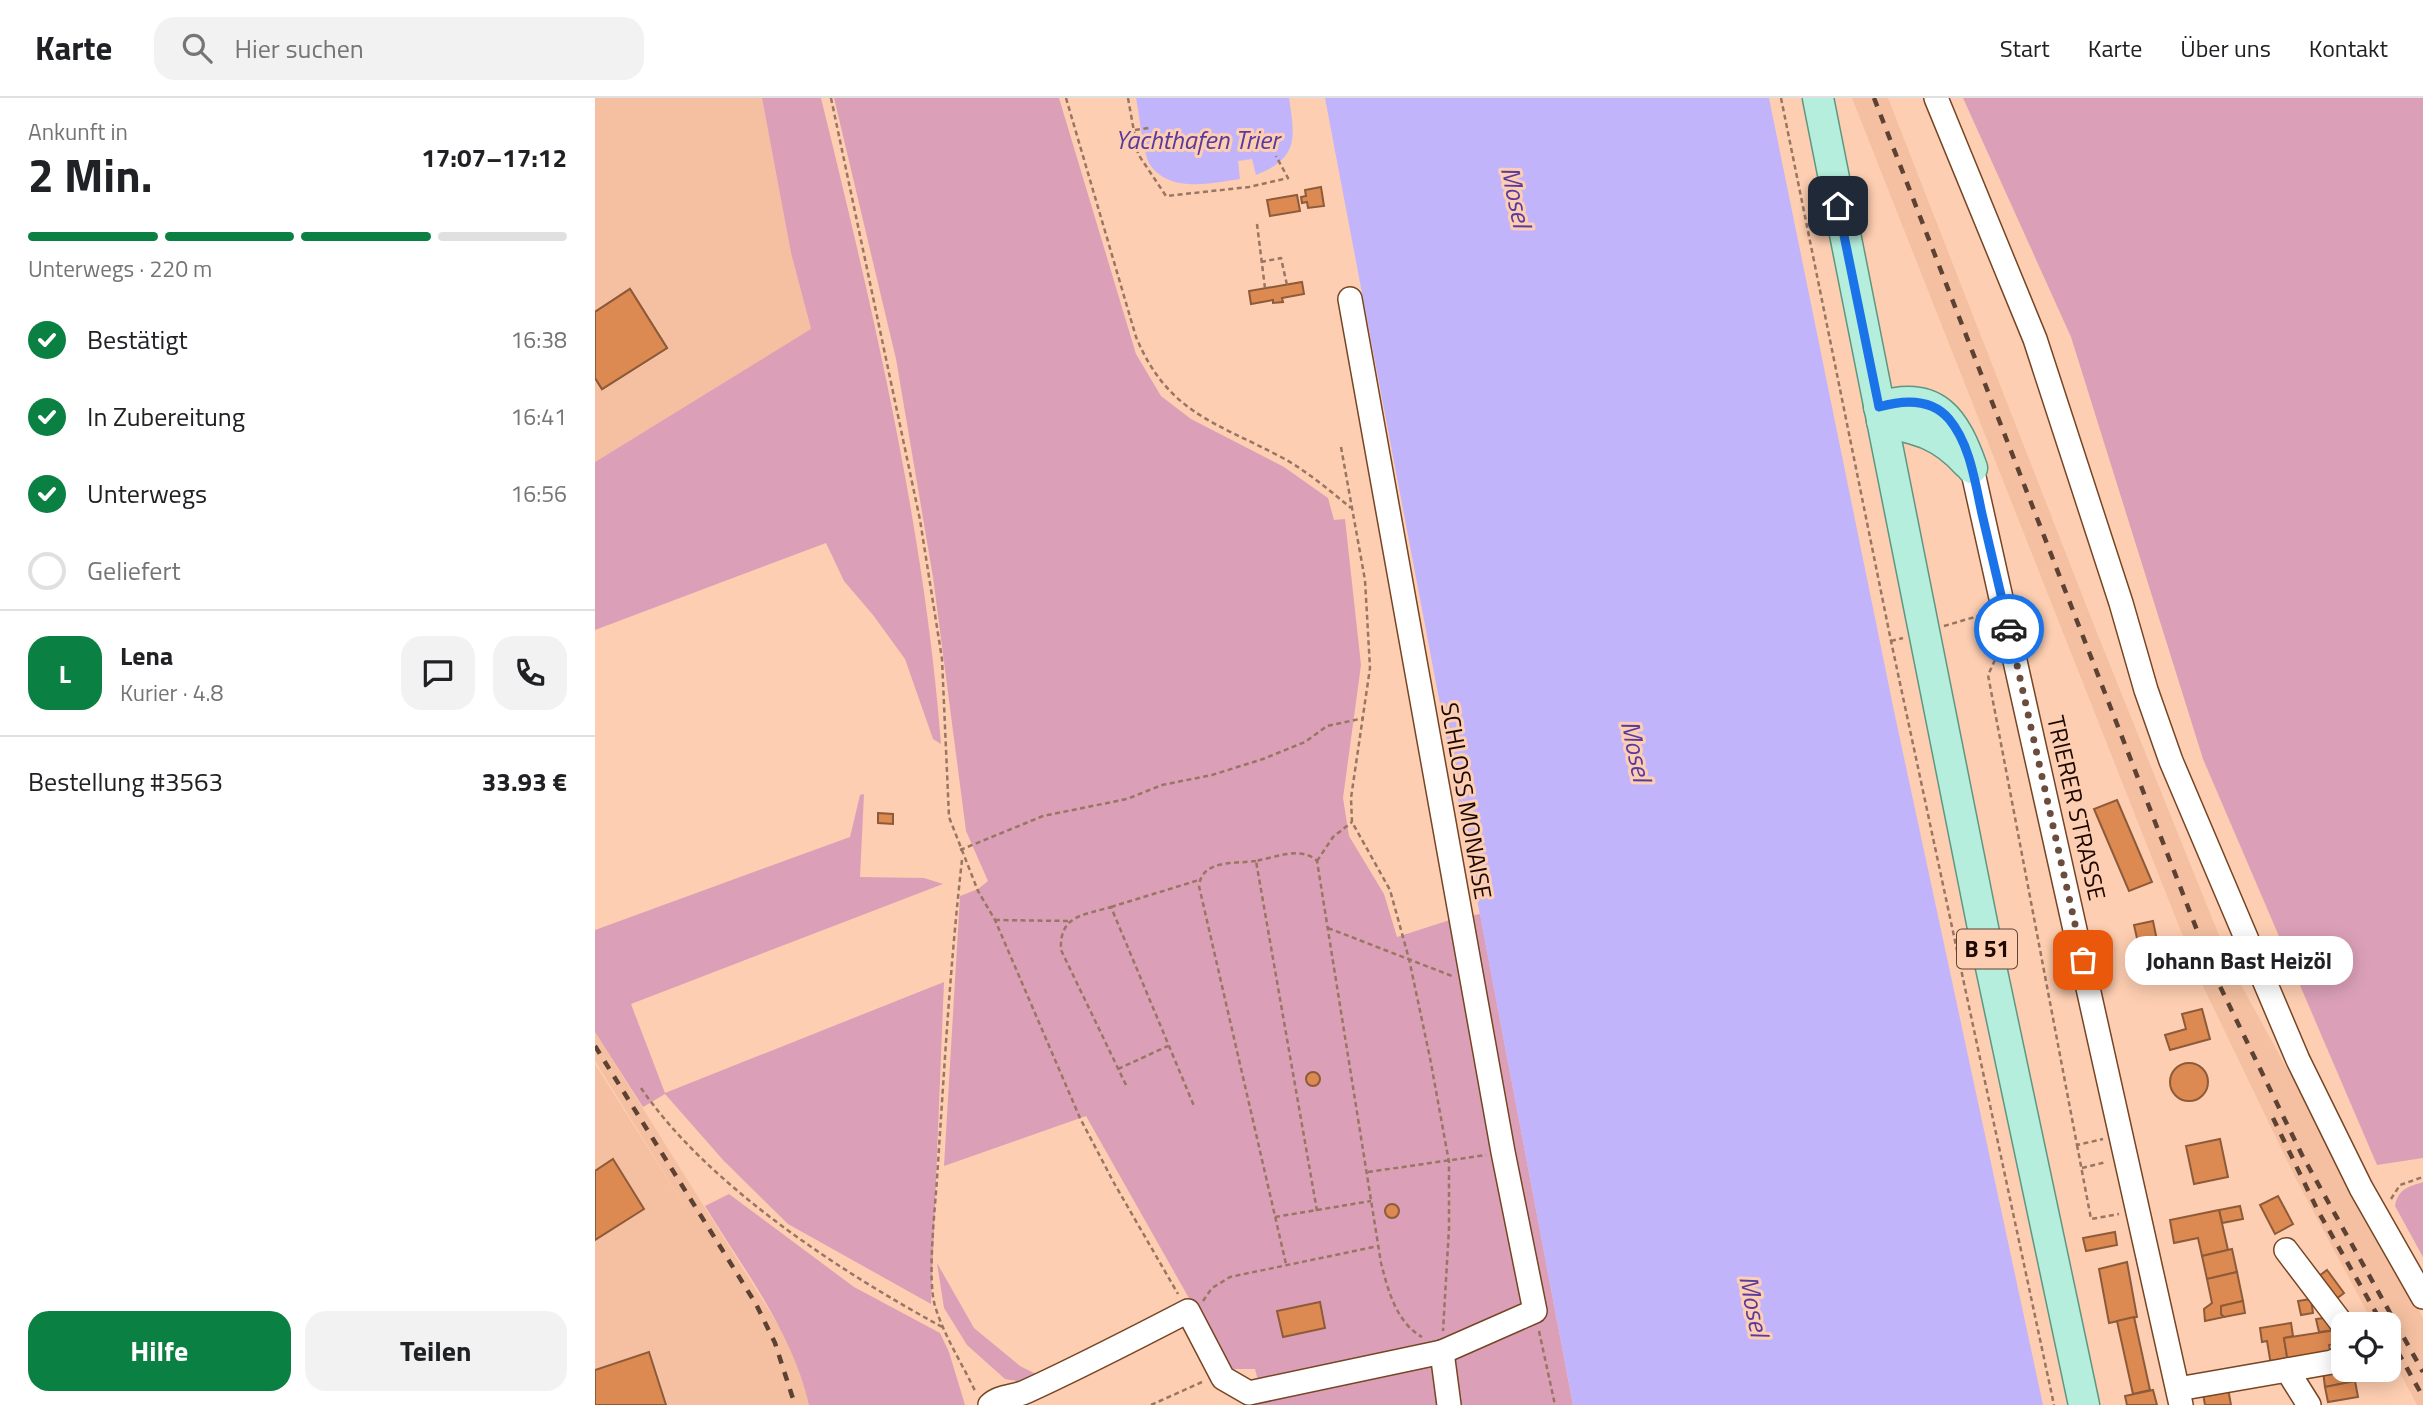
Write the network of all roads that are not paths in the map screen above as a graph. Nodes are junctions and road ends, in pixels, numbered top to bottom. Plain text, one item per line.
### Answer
1 (1818, 98) edge
2 (1936, 98) edge
3 (1350, 299) dead end
4 (1880, 414) junction
5 (1932, 435) junction
6 (1972, 468) junction
7 (1896, 493) junction
8 (2286, 1251) dead end
9 (2423, 1297) edge
10 (2333, 1312) edge
11 (1442, 1352) junction
12 (2331, 1362) edge
13 (2287, 1370) junction
14 (2179, 1397) edge
15 (983, 1399) edge
16 (1449, 1405) edge
17 (2084, 1405) edge
18 (2309, 1405) edge

1 - 4 main road, B 51
2 - 9 street
3 - 11 street, SCHLOSS MONAISE
4 - 5 main road
4 - 6 main road
4 - 7 main road, B 51
5 - 6 main road
5 - 7 main road
6 - 14 street, TRIERER STRASSE
7 - 17 main road, B 51
8 - 10 street
11 - 15 street
11 - 16 street
12 - 13 street
13 - 14 street
13 - 18 street

